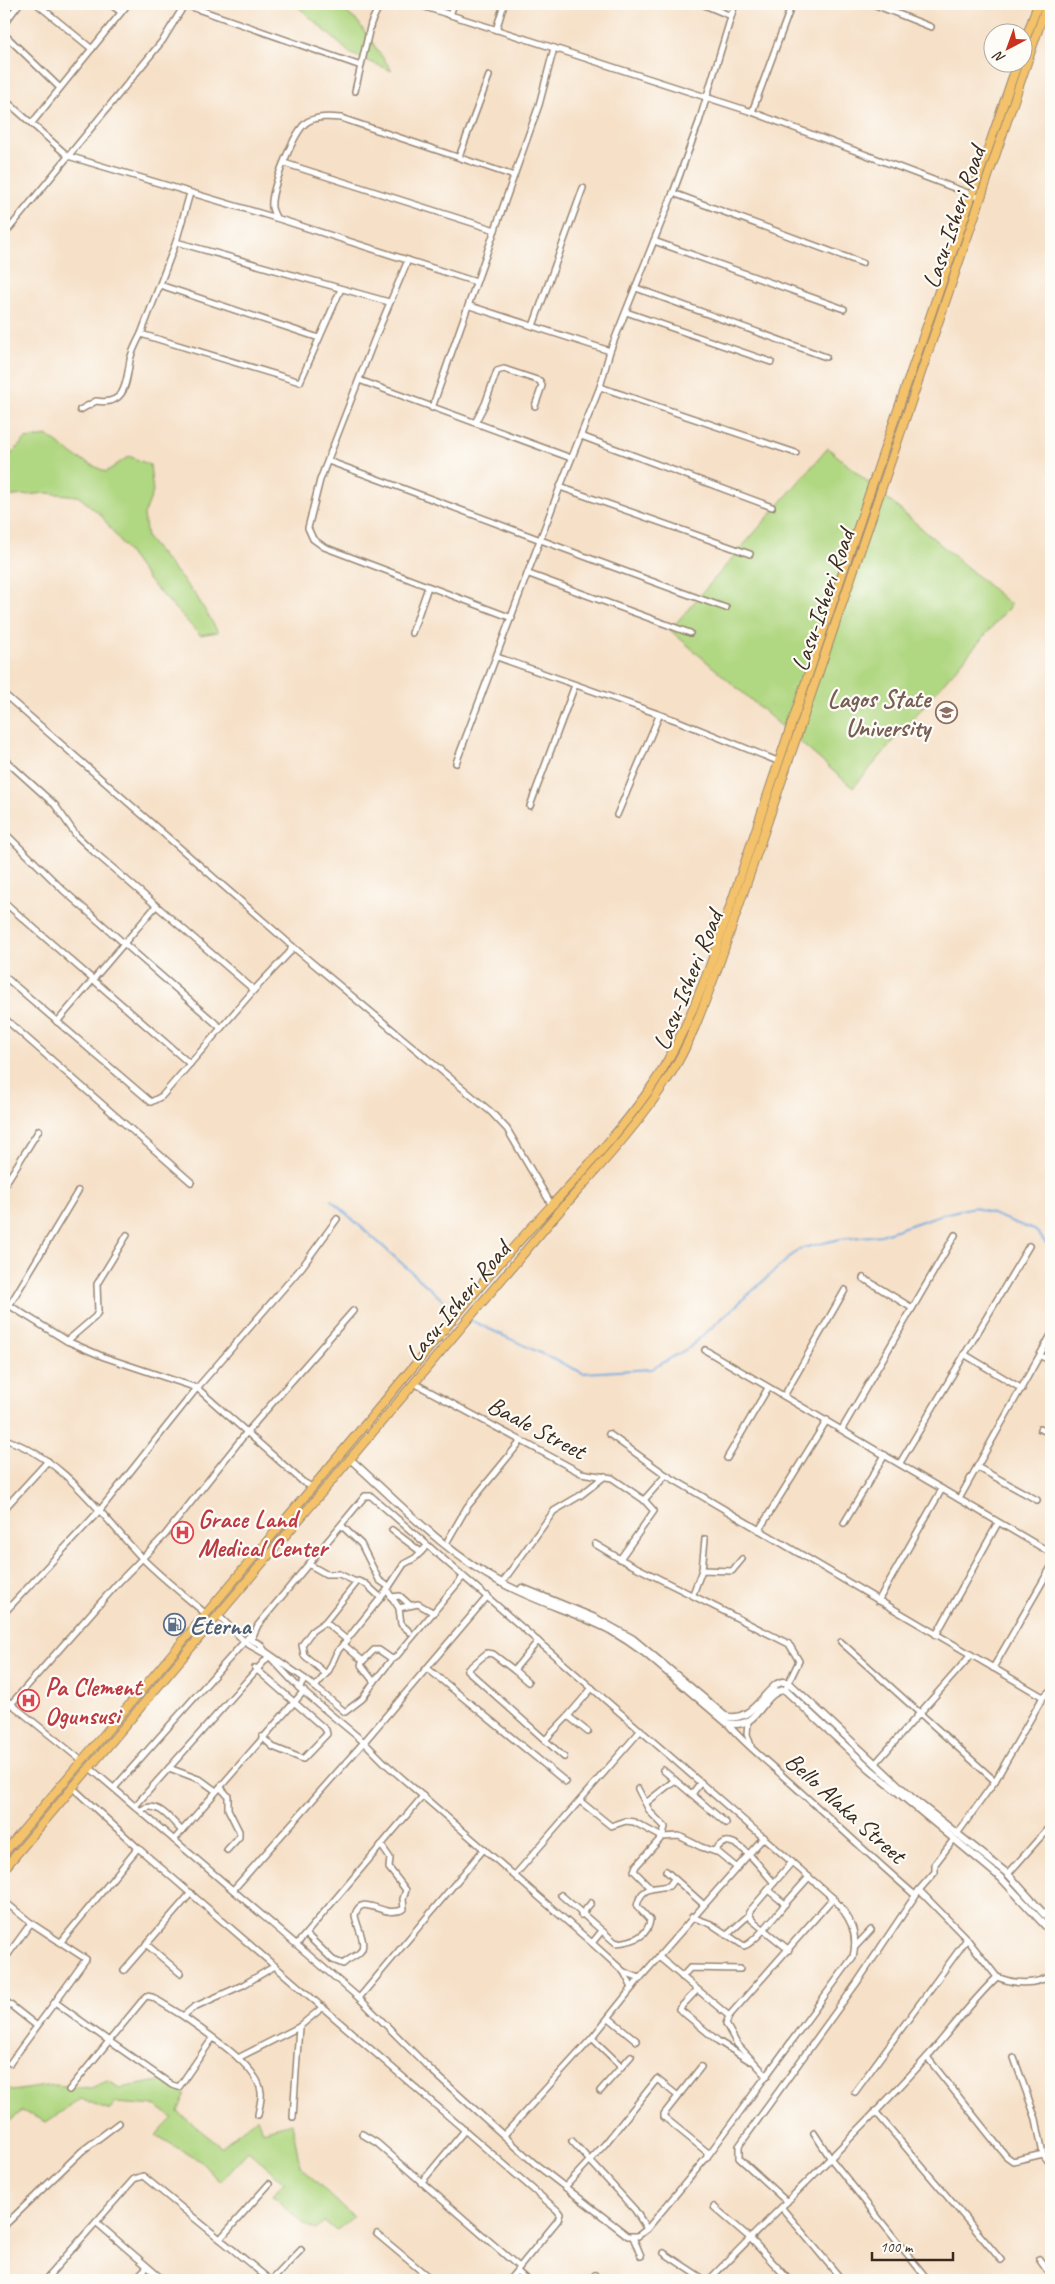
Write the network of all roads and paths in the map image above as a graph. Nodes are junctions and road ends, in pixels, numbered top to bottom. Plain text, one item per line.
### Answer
1 (19, 4) edge
2 (37, 4) edge
3 (110, 4) edge
4 (128, 4) edge
5 (184, 4) edge
6 (380, 4) edge
7 (416, 4) edge
8 (454, 4) edge
9 (504, 4) edge
10 (702, 4) edge
11 (735, 4) edge
12 (792, 4) edge
13 (873, 4) edge
14 (1038, 4) edge
15 (1047, 4) edge
16 (4, 8) edge
17 (121, 12) junction
18 (11, 14) junction
19 (450, 15) junction
20 (731, 16) junction
21 (1032, 22) edge
22 (4, 24) edge
23 (931, 27) dead end
24 (496, 30) junction
25 (4, 34) edge
26 (554, 48) junction
27 (92, 49) junction
28 (361, 66) junction
29 (1015, 72) edge
30 (488, 76) dead end
31 (60, 88) junction
32 (355, 92) dead end
33 (706, 97) junction
34 (4, 98) edge
35 (752, 112) junction
36 (32, 123) junction
37 (68, 156) junction
38 (459, 157) junction
39 (284, 163) junction
40 (514, 176) junction
41 (583, 188) dead end
42 (190, 193) junction
43 (673, 194) junction
44 (977, 197) junction
45 (276, 218) junction
46 (495, 230) junction
47 (4, 235) edge
48 (654, 241) junction
49 (176, 242) junction
50 (408, 260) junction
51 (862, 263) dead end
52 (476, 282) junction
53 (160, 286) junction
54 (341, 288) junction
55 (636, 288) junction
56 (389, 302) junction
57 (470, 306) junction
58 (844, 309) dead end
59 (626, 312) junction
60 (533, 326) junction
61 (141, 334) junction
62 (319, 338) junction
63 (610, 351) junction
64 (826, 357) dead end
65 (771, 362) dead end
66 (359, 380) junction
67 (600, 387) junction
68 (535, 406) dead end
69 (432, 408) junction
70 (80, 410) dead end
71 (475, 423) junction
72 (581, 436) junction
73 (796, 453) dead end
74 (882, 456) junction
75 (571, 458) junction
76 (891, 459) junction
77 (328, 461) junction
78 (560, 487) junction
79 (772, 507) dead end
80 (542, 539) junction
81 (750, 554) dead end
82 (529, 574) junction
83 (428, 587) junction
84 (726, 608) dead end
85 (512, 618) junction
86 (412, 633) dead end
87 (690, 633) dead end
88 (497, 657) junction
89 (575, 685) junction
90 (4, 694) edge
91 (659, 716) junction
92 (4, 760) edge
93 (780, 762) junction
94 (456, 763) dead end
95 (530, 806) dead end
96 (617, 815) dead end
97 (4, 832) edge
98 (4, 902) edge
99 (156, 906) junction
100 (126, 944) junction
101 (292, 946) junction
102 (4, 976) edge
103 (94, 980) junction
104 (254, 990) junction
105 (4, 1018) edge
106 (57, 1022) junction
107 (221, 1028) junction
108 (190, 1064) junction
109 (39, 1130) dead end
110 (191, 1182) dead end
111 (4, 1186) edge
112 (78, 1191) dead end
113 (551, 1204) junction
114 (337, 1219) dead end
115 (127, 1235) dead end
116 (955, 1235) dead end
117 (1029, 1246) dead end
118 (863, 1278) dead end
119 (845, 1290) dead end
120 (6, 1304) edge
121 (912, 1308) junction
122 (353, 1312) dead end
123 (1051, 1335) edge
124 (67, 1341) junction
125 (705, 1350) dead end
126 (964, 1354) junction
127 (1041, 1356) junction
128 (1051, 1361) edge
129 (414, 1383) junction
130 (197, 1388) junction
131 (768, 1388) junction
132 (1022, 1389) junction
133 (784, 1396) junction
134 (827, 1420) junction
135 (842, 1429) junction
136 (1040, 1429) dead end
137 (246, 1433) junction
138 (1051, 1433) edge
139 (609, 1434) dead end
140 (4, 1439) edge
141 (521, 1441) junction
142 (885, 1455) junction
143 (351, 1458) junction
144 (727, 1458) dead end
145 (48, 1462) junction
146 (900, 1463) junction
147 (977, 1467) junction
148 (666, 1475) junction
149 (604, 1476) junction
150 (312, 1487) junction
151 (942, 1489) junction
152 (959, 1499) junction
153 (644, 1500) junction
154 (1037, 1500) dead end
155 (4, 1509) edge
156 (100, 1510) junction
157 (844, 1523) dead end
158 (998, 1523) junction
159 (342, 1526) junction
160 (392, 1530) dead end
161 (759, 1530) junction
162 (705, 1538) dead end
163 (448, 1540) junction
164 (595, 1544) dead end
165 (427, 1546) junction
166 (420, 1552) junction
167 (1051, 1553) edge
168 (143, 1559) junction
169 (620, 1559) junction
170 (742, 1559) dead end
171 (310, 1565) junction
172 (1051, 1567) edge
173 (702, 1570) junction
174 (463, 1577) junction
175 (504, 1580) junction
176 (356, 1582) junction
177 (388, 1589) junction
178 (694, 1594) junction
179 (488, 1596) junction
180 (391, 1597) junction
181 (381, 1598) junction
182 (878, 1601) junction
183 (410, 1605) junction
184 (399, 1608) junction
185 (4, 1612) edge
186 (434, 1613) junction
187 (206, 1614) junction
188 (218, 1616) junction
189 (325, 1622) junction
190 (258, 1626) junction
191 (410, 1632) dead end
192 (936, 1635) junction
193 (538, 1641) junction
194 (345, 1642) junction
195 (841, 1642) dead end
196 (246, 1643) junction
197 (971, 1655) junction
198 (269, 1656) junction
199 (392, 1659) junction
200 (363, 1661) junction
201 (255, 1668) junction
202 (427, 1668) junction
203 (993, 1668) junction
204 (514, 1670) junction
205 (326, 1674) junction
206 (305, 1679) junction
207 (374, 1682) junction
208 (528, 1682) dead end
209 (788, 1682) junction
210 (315, 1686) junction
211 (592, 1688) junction
212 (301, 1689) junction
213 (785, 1690) junction
214 (1051, 1690) edge
215 (1043, 1697) junction
216 (4, 1698) edge
217 (294, 1703) junction
218 (10, 1704) junction
219 (131, 1704) junction
220 (139, 1711) junction
221 (4, 1712) edge
222 (921, 1714) junction
223 (568, 1716) junction
224 (748, 1722) junction
225 (727, 1724) junction
226 (641, 1730) junction
227 (588, 1732) dead end
228 (262, 1737) junction
229 (545, 1740) junction
230 (364, 1742) junction
231 (751, 1746) junction
232 (564, 1757) dead end
233 (82, 1761) junction
234 (875, 1764) junction
235 (90, 1768) junction
236 (169, 1768) junction
237 (663, 1770) dead end
238 (675, 1780) junction
239 (995, 1781) junction
240 (566, 1782) dead end
241 (702, 1782) junction
242 (115, 1787) junction
243 (73, 1788) junction
244 (218, 1789) junction
245 (638, 1789) dead end
246 (692, 1794) junction
247 (423, 1796) junction
248 (580, 1801) junction
249 (646, 1803) junction
250 (136, 1806) junction
251 (141, 1810) junction
252 (726, 1823) dead end
253 (1051, 1825) edge
254 (182, 1830) junction
255 (955, 1836) junction
256 (662, 1837) junction
257 (764, 1837) junction
258 (174, 1840) junction
259 (381, 1845) junction
260 (138, 1848) junction
261 (484, 1849) junction
262 (227, 1850) dead end
263 (714, 1851) junction
264 (4, 1853) edge
265 (748, 1854) junction
266 (792, 1862) junction
267 (736, 1868) junction
268 (4, 1869) edge
269 (666, 1871) dead end
270 (1008, 1874) junction
271 (514, 1875) junction
272 (809, 1877) junction
273 (674, 1879) junction
274 (774, 1883) junction
275 (650, 1888) junction
276 (233, 1890) junction
277 (768, 1890) junction
278 (919, 1890) junction
279 (191, 1893) junction
280 (561, 1896) dead end
281 (916, 1896) junction
282 (833, 1898) junction
283 (4, 1901) edge
284 (592, 1903) dead end
285 (703, 1904) junction
286 (785, 1904) junction
287 (749, 1914) junction
288 (581, 1915) junction
289 (692, 1917) junction
290 (1051, 1922) edge
291 (31, 1923) junction
292 (764, 1929) junction
293 (870, 1930) dead end
294 (601, 1932) junction
295 (1051, 1932) edge
296 (306, 1934) junction
297 (727, 1935) junction
298 (967, 1939) junction
299 (60, 1942) junction
300 (592, 1943) junction
301 (146, 1944) junction
302 (297, 1944) junction
303 (855, 1947) junction
304 (788, 1950) junction
305 (659, 1957) junction
306 (4, 1960) edge
307 (275, 1966) junction
308 (740, 1969) dead end
309 (124, 1970) dead end
310 (624, 1972) junction
311 (180, 1973) dead end
312 (1049, 1976) edge
313 (682, 1977) junction
314 (997, 1977) junction
315 (640, 1978) junction
316 (1051, 1982) edge
317 (632, 1988) junction
318 (697, 1990) junction
319 (359, 1998) junction
320 (4, 2000) edge
321 (55, 2002) junction
322 (323, 2007) junction
323 (184, 2016) junction
324 (729, 2016) junction
325 (609, 2018) junction
326 (37, 2026) junction
327 (300, 2027) junction
328 (592, 2038) junction
329 (212, 2039) junction
330 (109, 2041) junction
331 (637, 2041) dead end
332 (631, 2056) dead end
333 (927, 2057) junction
334 (238, 2058) junction
335 (1014, 2058) dead end
336 (10, 2063) dead end
337 (756, 2064) junction
338 (621, 2066) junction
339 (701, 2067) dead end
340 (767, 2076) junction
341 (69, 2090) dead end
342 (600, 2091) dead end
343 (855, 2092) dead end
344 (678, 2096) junction
345 (875, 2111) junction
346 (258, 2115) dead end
347 (293, 2117) dead end
348 (119, 2123) dead end
349 (465, 2130) junction
350 (814, 2133) dead end
351 (362, 2134) dead end
352 (504, 2135) junction
353 (572, 2141) dead end
354 (1043, 2154) junction
355 (707, 2157) junction
356 (831, 2160) junction
357 (590, 2162) junction
358 (1051, 2165) edge
359 (421, 2183) junction
360 (269, 2184) dead end
361 (565, 2187) junction
362 (787, 2202) junction
363 (714, 2207) dead end
364 (782, 2208) junction
365 (96, 2222) junction
366 (4, 2226) edge
367 (647, 2230) junction
368 (377, 2234) dead end
369 (633, 2237) junction
370 (750, 2238) junction
371 (220, 2239) junction
372 (302, 2250) dead end
373 (664, 2253) dead end
374 (641, 2256) dead end
375 (1039, 2259) dead end
376 (1001, 2260) dead end
377 (147, 2267) junction
378 (518, 2269) junction
379 (595, 2275) dead end
380 (1051, 2276) edge
381 (45, 2280) edge
382 (134, 2280) edge
383 (163, 2280) edge
384 (271, 2280) edge
385 (432, 2280) edge
386 (509, 2280) edge
387 (528, 2280) edge
388 (591, 2280) edge
389 (707, 2280) edge
390 (789, 2280) edge
391 (842, 2280) edge
392 (928, 2280) edge

1 - 18 street
2 - 27 street
3 - 17 street
4 - 17 street
5 - 28 street
5 - 37 street
6 - 28 street
7 - 19 street
8 - 19 street
9 - 24 street
10 - 20 street
11 - 20 street
12 - 35 street
13 - 23 street
14 - 21 main road
15 - 44 main road, Lasu-Isheri Road
16 - 18 street
17 - 27 street
18 - 22 street
19 - 24 street
20 - 33 street
24 - 26 street
25 - 31 street
26 - 33 street
26 - 40 street
27 - 31 street
28 - 32 street
29 - 44 main road, Lasu-Isheri Road
30 - 38 street
31 - 36 street
33 - 35 street
33 - 43 street
34 - 36 street
35 - 44 street
36 - 37 street
37 - 42 street
37 - 47 street
38 - 39 street
38 - 40 street
39 - 45 street
39 - 46 street
40 - 46 street
41 - 60 street
42 - 45 street
42 - 49 street
43 - 48 street
43 - 51 street
44 - 74 main road, Lasu-Isheri Road
44 - 76 main road, Lasu-Isheri Road
45 - 50 street
46 - 52 street
48 - 55 street
48 - 58 street
49 - 53 street
49 - 54 street
50 - 52 street
50 - 56 street
52 - 57 street
53 - 61 street
53 - 62 street
54 - 56 street
54 - 62 street
55 - 59 street
55 - 64 street
56 - 66 street
57 - 60 street
57 - 69 street
59 - 63 street
59 - 65 street
60 - 63 street
61 - 62 street
61 - 70 street
63 - 67 street
66 - 69 street
66 - 77 street
67 - 72 street
67 - 73 street
68 - 71 street
69 - 71 street
71 - 75 street
72 - 75 street
72 - 79 street
74 - 76 main road
74 - 93 main road, Lasu-Isheri Road
75 - 78 street
76 - 129 main road, Lasu-Isheri Road
77 - 80 street
77 - 83 street
78 - 80 street
78 - 81 street
80 - 82 street
80 - 84 street
82 - 85 street
82 - 87 street
83 - 85 street
83 - 86 street
85 - 88 street
88 - 89 street
88 - 94 street
89 - 91 street
89 - 95 street
90 - 101 street
91 - 93 street
91 - 96 street
92 - 99 street
93 - 113 main road, Lasu-Isheri Road
97 - 100 street
98 - 103 street
99 - 100 street
99 - 104 street
100 - 103 street
100 - 107 street
101 - 104 street
101 - 113 street
102 - 106 street
103 - 106 street
103 - 108 street
104 - 107 street
105 - 110 street
106 - 108 street
107 - 108 street
109 - 111 street
112 - 120 street
113 - 150 main road, Lasu-Isheri Road
114 - 130 street
115 - 124 street
116 - 121 street
117 - 126 street
118 - 121 street
119 - 133 street
120 - 124 street
121 - 135 street
122 - 137 street
123 - 127 street
124 - 130 street
125 - 131 street
126 - 132 street
126 - 146 street
127 - 128 street
127 - 132 street
129 - 141 street, Baale Street
129 - 143 main road, Lasu-Isheri Road
130 - 137 street
130 - 156 street
131 - 133 street
131 - 144 street
132 - 147 street
133 - 134 street
134 - 135 street
134 - 161 street
135 - 142 street
136 - 138 street
137 - 150 street
137 - 168 street
139 - 148 street
140 - 145 street
141 - 149 street, Baale Street
141 - 163 street
142 - 146 street
142 - 157 street
143 - 163 street
143 - 188 main road, Lasu-Isheri Road
143 - 225 street
145 - 155 street
145 - 156 street
146 - 151 street
147 - 152 street
147 - 154 street
148 - 153 street
148 - 161 street
149 - 153 street, Baale Street
149 - 175 street
150 - 187 main road, Lasu-Isheri Road
151 - 152 street
151 - 182 street
152 - 158 street
153 - 169 street
156 - 168 street
156 - 185 street
158 - 167 street
158 - 192 street
159 - 165 street
159 - 171 street
159 - 177 street
160 - 166 street
161 - 182 street
162 - 173 street
163 - 175 street
164 - 169 street
165 - 166 street
165 - 174 street
166 - 177 street
168 - 187 street
168 - 218 street
169 - 178 street
170 - 173 street
171 - 176 street
171 - 190 street
172 - 203 street
173 - 178 street
174 - 179 street
174 - 186 street
175 - 209 street
176 - 181 street
176 - 189 street
177 - 180 street
177 - 181 street
178 - 209 street
179 - 193 street
179 - 202 street
180 - 183 street
180 - 184 street
181 - 194 street
182 - 192 street
183 - 184 street
183 - 186 street
184 - 191 street
186 - 199 street
187 - 219 main road, Lasu-Isheri Road
188 - 196 street
188 - 220 main road, Lasu-Isheri Road
189 - 194 street
189 - 205 street
190 - 196 street
190 - 206 street
192 - 197 street
193 - 204 street
193 - 211 street
194 - 200 street
194 - 205 street
195 - 222 street
196 - 198 street
196 - 242 street
197 - 203 street
197 - 222 street
198 - 201 street
198 - 212 street
199 - 200 street
199 - 207 street
200 - 207 street
201 - 217 street
201 - 236 street
202 - 230 street
202 - 240 street
203 - 215 street
204 - 208 street
204 - 229 street
205 - 210 street
206 - 210 street
206 - 212 street
207 - 210 street
209 - 213 street
209 - 234 street
211 - 223 street
211 - 226 street
212 - 217 street
212 - 230 street
213 - 224 street
213 - 255 street
214 - 215 street
215 - 239 street
216 - 218 street
217 - 228 street
217 - 228 street
218 - 221 street
218 - 233 street
219 - 220 main road
219 - 233 main road, Lasu-Isheri Road
220 - 235 main road, Lasu-Isheri Road
222 - 234 street
222 - 239 street
223 - 227 street
223 - 229 street
224 - 225 street
224 - 231 street, Bello Alaka Street
225 - 231 street, Bello Alaka Street
226 - 241 street
226 - 248 street
228 - 244 street
229 - 232 street
230 - 247 street
230 - 276 street
231 - 281 street, Bello Alaka Street
233 - 264 main road, Lasu-Isheri Road
234 - 255 street
235 - 242 street
235 - 243 main road, Lasu-Isheri Road
236 - 244 street
236 - 250 street
237 - 238 street
238 - 246 street
238 - 249 street
239 - 255 street
241 - 246 street
241 - 257 street
242 - 250 street
243 - 260 street
243 - 268 main road, Lasu-Isheri Road
244 - 254 street
244 - 262 street
245 - 249 street
246 - 252 street
247 - 259 street
247 - 261 street
248 - 256 street
248 - 271 street
249 - 256 street
250 - 251 street
251 - 254 street
251 - 258 street
253 - 270 street
254 - 258 street
255 - 270 street
255 - 278 street
255 - 295 street
256 - 263 street
256 - 275 street
257 - 265 street
257 - 266 street
258 - 276 street
259 - 296 street
259 - 296 street
260 - 279 street
260 - 299 street
261 - 271 street
261 - 319 street
263 - 265 street
263 - 267 street
265 - 267 street
265 - 274 street
266 - 272 street
266 - 274 street
267 - 285 street
269 - 273 street
270 - 290 street
271 - 300 street
272 - 282 street
272 - 286 street
273 - 275 street
273 - 285 street
274 - 277 street
275 - 294 street
276 - 302 street
277 - 286 street
277 - 287 street
278 - 281 street
278 - 298 street
279 - 301 street
279 - 307 street
280 - 288 street
281 - 362 street
282 - 303 street
282 - 304 street
283 - 291 street
284 - 288 street
285 - 289 street
286 - 292 street
287 - 292 street
287 - 297 street
288 - 294 street
289 - 297 street
289 - 305 street
291 - 299 street
291 - 306 street
292 - 297 street
292 - 304 street
293 - 303 street
294 - 300 street
296 - 302 street
298 - 314 street
298 - 343 street
299 - 321 street
300 - 310 street
301 - 309 street
301 - 311 street
302 - 319 street
303 - 340 street
304 - 324 street
305 - 313 street
305 - 315 street
307 - 322 street
307 - 323 street
308 - 313 street
310 - 315 street
310 - 317 street
312 - 314 street
312 - 316 street
313 - 318 street
314 - 333 street
315 - 317 street
317 - 325 street
318 - 324 street
318 - 337 street
319 - 352 street
320 - 326 street
321 - 326 street
321 - 330 street
322 - 327 street
322 - 349 street
323 - 329 street
323 - 330 street
324 - 337 street
325 - 328 street
325 - 331 street
326 - 336 street
327 - 334 street
327 - 347 street
328 - 338 street
328 - 352 street
329 - 330 street
329 - 334 street
330 - 341 street
332 - 338 street
333 - 345 street
333 - 354 street
334 - 346 street
335 - 354 street
337 - 340 street
338 - 342 street
339 - 344 street
340 - 355 street
344 - 355 street
344 - 357 street
345 - 356 street
345 - 376 street
348 - 366 street
349 - 359 street
349 - 378 street
350 - 356 street
351 - 359 street
352 - 361 street
353 - 357 street
354 - 358 street
355 - 367 street
356 - 362 street
356 - 392 street
357 - 361 street
357 - 367 street
359 - 378 street
360 - 371 street
361 - 369 street
362 - 364 street
363 - 370 street
364 - 370 street
364 - 391 street
365 - 371 street
365 - 377 street
365 - 381 street
367 - 369 street
368 - 385 street
369 - 374 street
370 - 389 street
370 - 390 street
371 - 384 street
372 - 384 street
373 - 389 street
375 - 380 street
377 - 382 street
377 - 383 street
378 - 386 street
378 - 387 street
379 - 388 street

